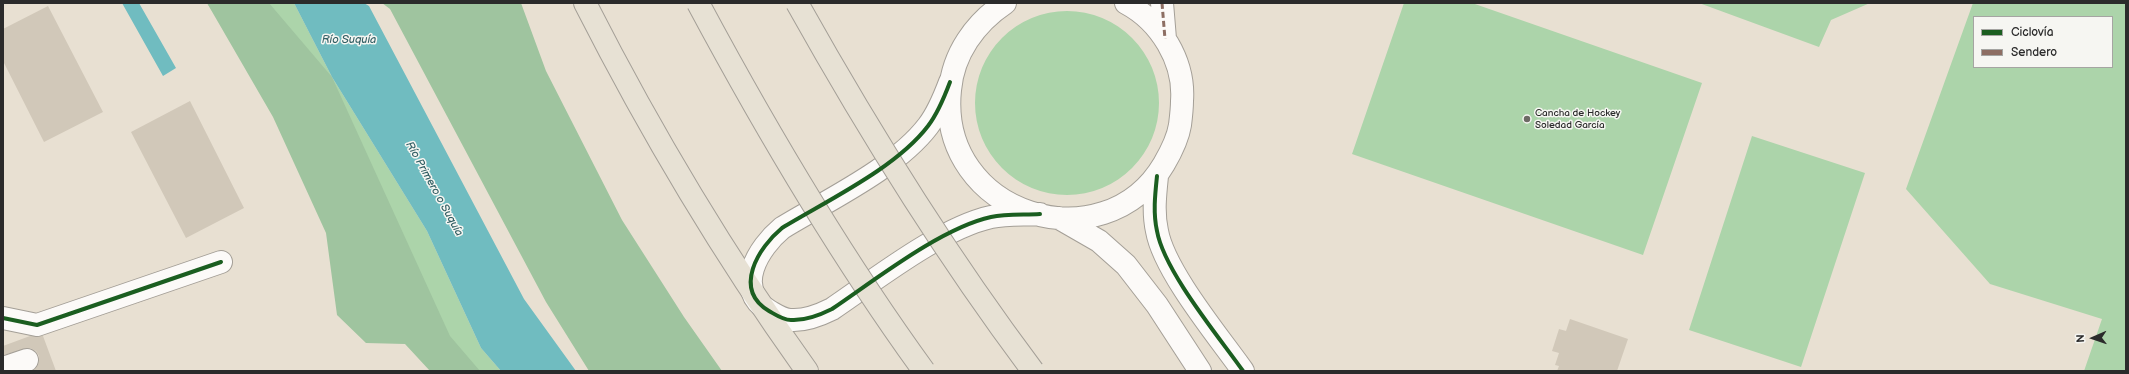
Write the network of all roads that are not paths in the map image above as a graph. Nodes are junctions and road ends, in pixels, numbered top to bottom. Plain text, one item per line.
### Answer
1 (585, 3) edge
2 (698, 3) edge
3 (798, 3) edge
4 (1005, 3) edge
5 (1126, 3) edge
6 (1162, 3) edge
7 (1165, 39) junction
8 (950, 82) junction
9 (1157, 176) junction
10 (1049, 216) junction
11 (221, 262) dead end
12 (757, 301) junction
13 (3, 318) edge
14 (28, 360) dead end
15 (3, 368) edge
16 (806, 371) edge
17 (924, 371) edge
18 (1033, 371) edge
19 (1200, 371) edge
20 (1243, 371) edge

1 - 12 highway
2 - 17 highway, bridge
3 - 18 highway, bridge
4 - 8 street
5 - 7 street
6 - 7 street
7 - 9 street
8 - 10 street
8 - 12 street
9 - 10 street
9 - 20 street
10 - 12 street
10 - 19 street
11 - 13 street
12 - 16 highway
14 - 15 street

